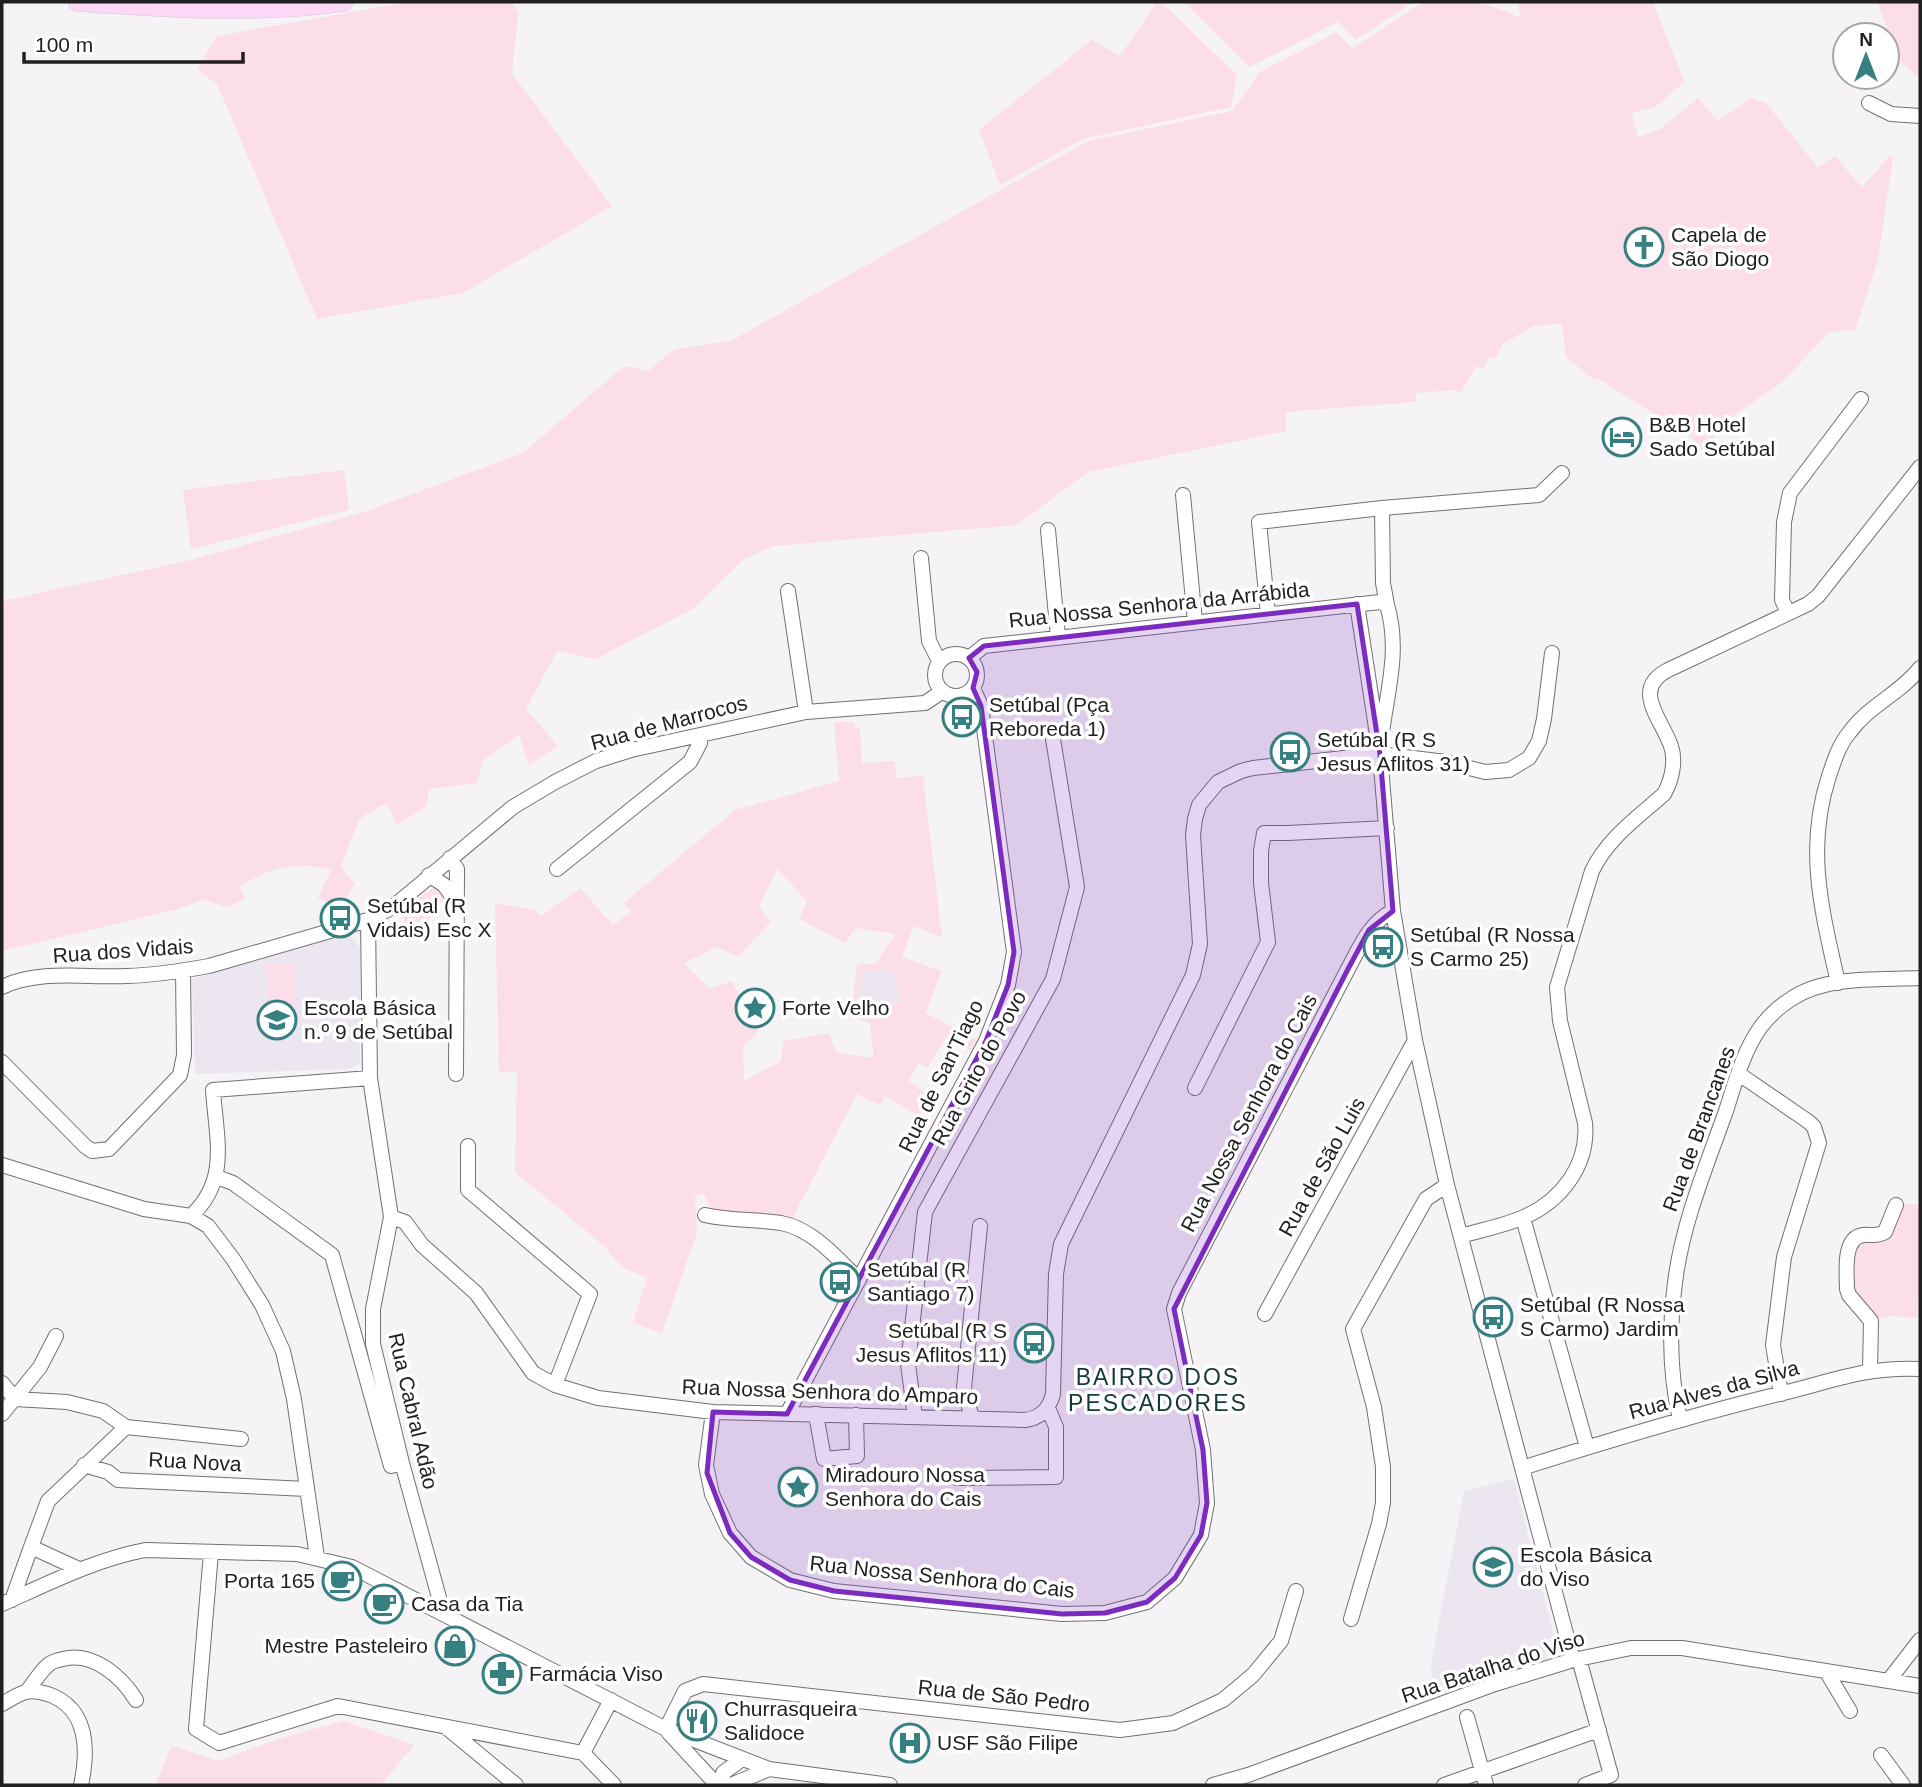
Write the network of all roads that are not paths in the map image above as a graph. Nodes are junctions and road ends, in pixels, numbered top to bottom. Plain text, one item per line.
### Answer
1 (77, 2) edge
2 (344, 2) edge
3 (1869, 103) dead end
4 (1920, 116) edge
5 (1861, 399) dead end
6 (1920, 467) edge
7 (1562, 473) dead end
8 (1183, 495) dead end
9 (1382, 508) junction
10 (1048, 530) dead end
11 (920, 558) dead end
12 (788, 591) dead end
13 (1372, 604) junction
14 (1788, 613) junction
15 (1268, 614) junction
16 (1195, 622) junction
17 (1058, 637) junction
18 (1365, 652) junction
19 (1552, 653) dead end
20 (1394, 655) junction
21 (969, 658) junction
22 (939, 662) junction
23 (1917, 679) edge
24 (973, 688) junction
25 (943, 691) junction
26 (806, 712) junction
27 (699, 736) junction
28 (1053, 739) dead end
29 (1380, 754) junction
30 (1387, 828) junction
31 (450, 859) junction
32 (557, 869) dead end
33 (429, 875) junction
34 (456, 902) junction
35 (1393, 911) junction
36 (368, 920) junction
37 (183, 971) junction
38 (1920, 978) edge
39 (1838, 983) junction
40 (2, 987) edge
41 (1415, 1040) junction
42 (2, 1062) edge
43 (456, 1074) dead end
44 (1739, 1074) junction
45 (370, 1078) junction
46 (1195, 1088) dead end
47 (468, 1146) dead end
48 (2, 1165) edge
49 (217, 1177) junction
50 (1447, 1185) junction
51 (1896, 1205) dead end
52 (191, 1216) junction
53 (705, 1216) dead end
54 (391, 1217) junction
55 (1523, 1218) junction
56 (980, 1226) dead end
57 (1461, 1236) junction
58 (859, 1280) junction
59 (1265, 1314) dead end
60 (56, 1336) dead end
61 (1920, 1369) edge
62 (1870, 1370) junction
63 (2, 1383) edge
64 (555, 1385) junction
65 (1781, 1394) junction
66 (15, 1399) junction
67 (1048, 1408) junction
68 (713, 1412) junction
69 (2, 1414) edge
70 (787, 1414) junction
71 (816, 1415) junction
72 (856, 1415) junction
73 (915, 1417) junction
74 (972, 1418) junction
75 (1680, 1420) junction
76 (126, 1427) junction
77 (242, 1439) dead end
78 (1587, 1447) junction
79 (402, 1463) junction
80 (84, 1465) junction
81 (1522, 1468) junction
82 (957, 1478) dead end
83 (307, 1489) junction
84 (31, 1547) junction
85 (211, 1553) junction
86 (317, 1557) junction
87 (79, 1569) junction
88 (1296, 1591) dead end
89 (7, 1602) edge
90 (443, 1612) junction
91 (1351, 1619) dead end
92 (1920, 1640) edge
93 (1576, 1659) junction
94 (1826, 1671) junction
95 (1889, 1680) junction
96 (1920, 1686) edge
97 (27, 1692) junction
98 (136, 1700) dead end
99 (611, 1700) junction
100 (2, 1703) edge
101 (1850, 1711) dead end
102 (1467, 1717) dead end
103 (445, 1726) junction
104 (666, 1730) junction
105 (1599, 1730) junction
106 (583, 1753) junction
107 (1881, 1755) dead end
108 (743, 1759) junction
109 (769, 1769) junction
110 (1482, 1770) junction
111 (1249, 1780) edge
112 (81, 1785) edge
113 (516, 1785) edge
114 (614, 1785) edge
115 (719, 1785) edge
116 (731, 1785) edge
117 (890, 1785) edge
118 (1213, 1785) edge
119 (1444, 1785) edge
120 (1486, 1785) edge
121 (1586, 1785) edge
122 (1902, 1785) edge

1 - 2 main road
3 - 4 street
5 - 14 street
6 - 14 street
7 - 9 street
8 - 16 street
9 - 13 street
9 - 15 street
10 - 17 street
11 - 22 street
12 - 26 street
13 - 15 street, Rua Nossa Senhora da Arrábida
13 - 18 street
13 - 20 street
14 - 55 street
15 - 16 street, Rua Nossa Senhora da Arrábida
16 - 17 street, Rua Nossa Senhora da Arrábida
17 - 21 street, Rua Nossa Senhora da Arrábida
18 - 20 street
18 - 29 street
19 - 29 street
20 - 29 street
21 - 22 street
21 - 24 street
22 - 25 street
23 - 39 street
24 - 25 street
24 - 58 street, Rua de San'Tiago
25 - 26 street, Rua de Marrocos
26 - 27 street, Rua de Marrocos
27 - 31 street, Rua de Marrocos
27 - 32 street
28 - 73 street, Rua Grito do Povo
29 - 30 street
29 - 67 street
30 - 35 street
30 - 46 street
31 - 33 street, Rua de Marrocos
31 - 34 street
33 - 34 street
33 - 36 street, Rua de Marrocos
34 - 43 street
35 - 41 street
35 - 68 street, Rua Nossa Senhora do Cais
36 - 37 street, Rua dos Vidais
36 - 45 street
37 - 40 street, Rua dos Vidais
37 - 42 street
38 - 39 street, Rua de Brancanes
39 - 44 street, Rua de Brancanes
41 - 50 street
41 - 59 street, Rua de São Luis
44 - 65 street
44 - 75 street, Rua de Brancanes
45 - 49 street
45 - 54 street
47 - 64 street
48 - 52 street
49 - 52 street
49 - 79 street
50 - 57 street
50 - 91 street
51 - 62 street
52 - 83 street
53 - 58 street
54 - 64 street, Rua Nossa Senhora do Amparo
54 - 79 street, Rua Cabral Adão
55 - 57 street
55 - 78 street
56 - 74 street
57 - 81 street
58 - 70 street, Rua de San'Tiago
60 - 66 street
61 - 62 street, Rua Alves da Silva
62 - 65 street, Rua Alves da Silva
63 - 66 street
64 - 68 street, Rua Nossa Senhora do Amparo
65 - 75 street, Rua Alves da Silva
66 - 69 street
66 - 76 street
67 - 74 street, Rua Nossa Senhora do Amparo
67 - 82 street
68 - 70 street, Rua Nossa Senhora do Amparo
70 - 71 street, Rua Nossa Senhora do Amparo
71 - 72 street, Rua Nossa Senhora do Amparo
71 - 72 street
72 - 73 street, Rua Nossa Senhora do Amparo
73 - 74 street, Rua Nossa Senhora do Amparo
75 - 78 street, Rua Alves da Silva
76 - 77 street
76 - 80 street
78 - 81 street, Rua Alves da Silva
79 - 90 street, Rua Cabral Adão
80 - 83 street, Rua Nova
80 - 84 street
81 - 93 street
83 - 86 street
84 - 87 street
84 - 89 street
85 - 86 street
85 - 87 street
85 - 103 street
86 - 90 street
87 - 89 street
88 - 104 street, Rua de São Pedro
90 - 99 street
92 - 95 street
93 - 94 street, Rua Batalha do Viso
93 - 105 street
93 - 111 street, Rua Batalha do Viso
94 - 95 street, Rua Batalha do Viso
94 - 101 street
95 - 96 street, Rua Batalha do Viso
97 - 98 street
97 - 100 street
97 - 112 street
99 - 104 street
99 - 106 street
102 - 110 street
103 - 106 street
103 - 113 street
104 - 108 street
104 - 115 street
105 - 110 street
105 - 121 street
106 - 114 street
107 - 122 street
108 - 109 street
108 - 115 street
109 - 116 street
109 - 117 street
110 - 119 street
110 - 120 street
111 - 118 street, Rua Batalha do Viso

